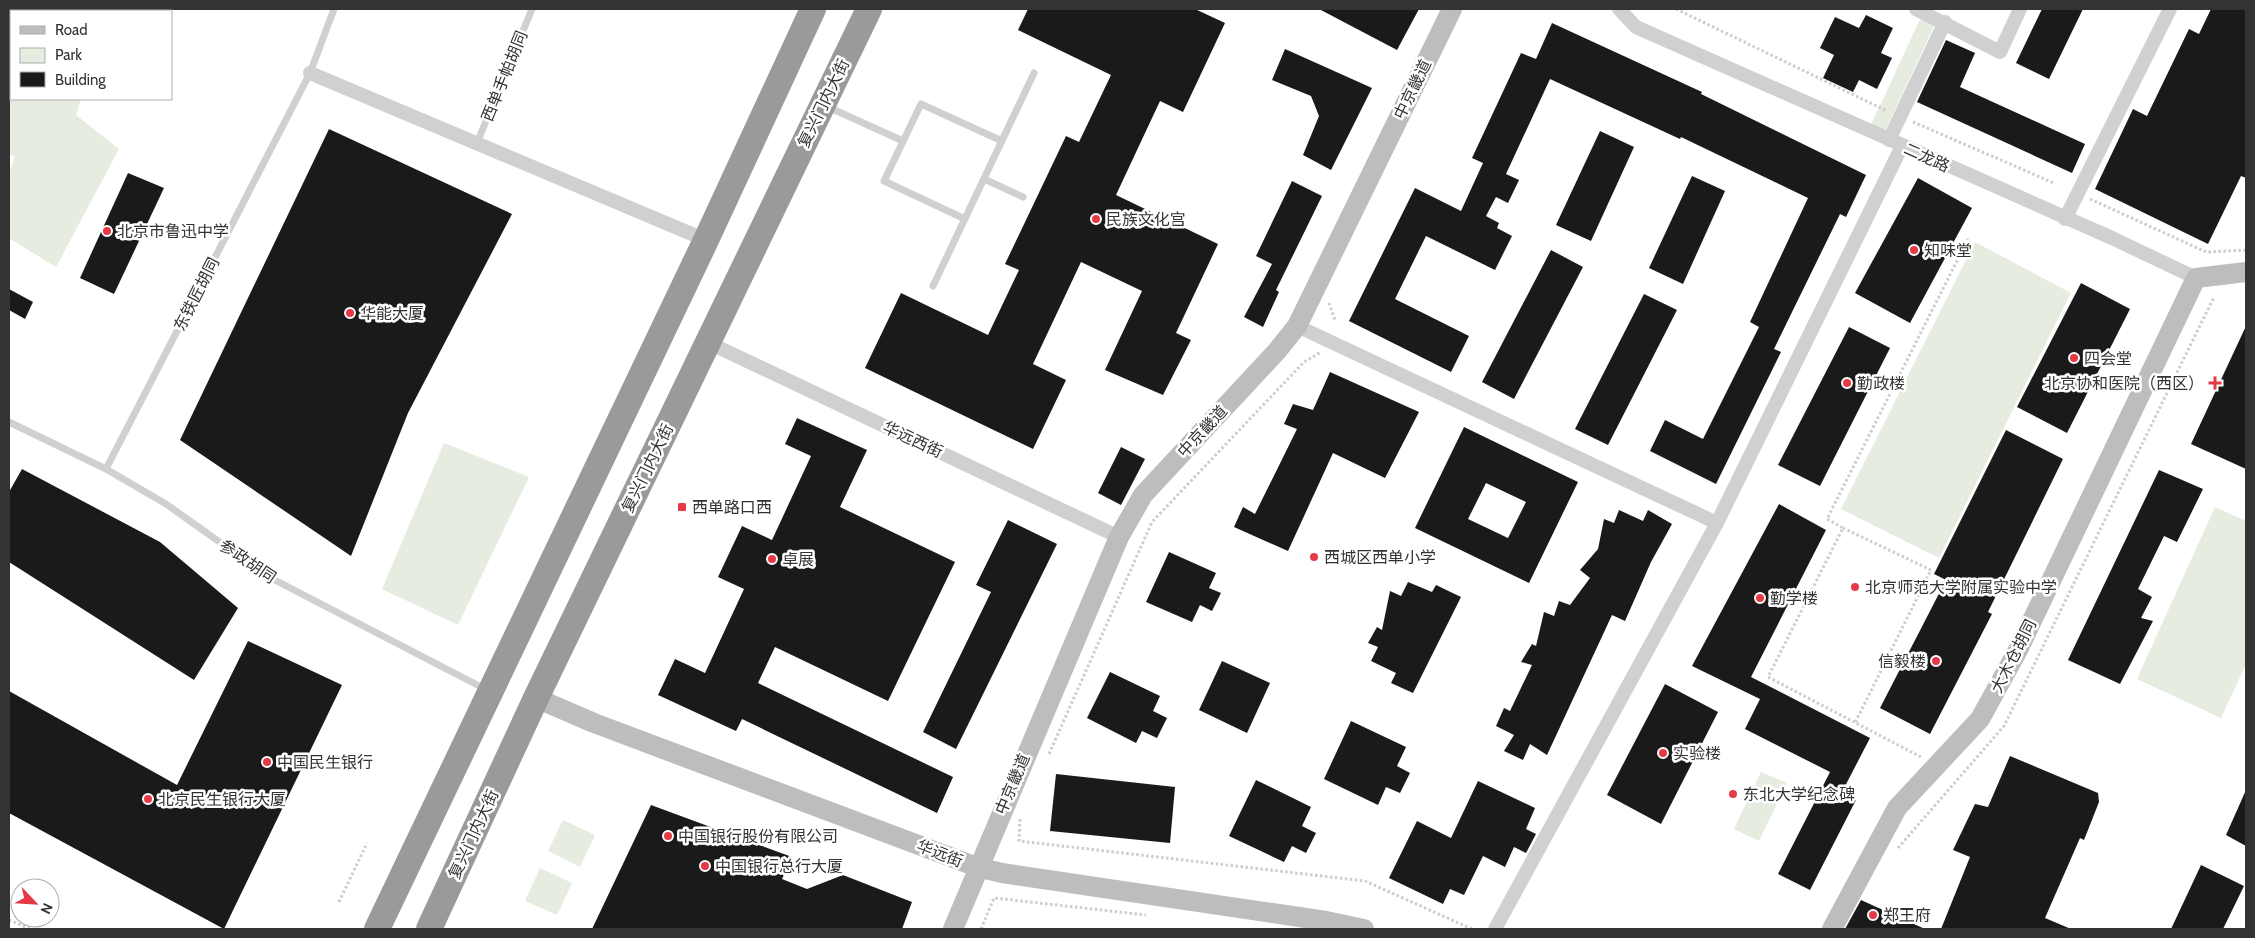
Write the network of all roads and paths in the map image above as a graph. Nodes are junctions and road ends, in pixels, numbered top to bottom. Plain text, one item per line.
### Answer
1 (334, 9) edge
2 (532, 9) edge
3 (813, 9) edge
4 (869, 9) edge
5 (1452, 9) edge
6 (1618, 9) edge
7 (1676, 9) edge
8 (1916, 9) edge
9 (2020, 9) edge
10 (2170, 9) edge
11 (1945, 22) junction
12 (310, 73) junction
13 (1034, 73) dead end
14 (822, 104) junction
15 (1900, 117) junction
16 (1889, 140) junction
17 (903, 141) junction
18 (1002, 141) junction
19 (477, 143) junction
20 (1902, 146) junction
21 (984, 180) junction
22 (2054, 183) dead end
23 (1024, 197) dead end
24 (2087, 197) dead end
25 (965, 219) junction
26 (2065, 219) junction
27 (1968, 239) dead end
28 (706, 240) junction
29 (2246, 250) edge
30 (2246, 272) edge
31 (2196, 278) junction
32 (933, 286) dead end
33 (1329, 304) dead end
34 (1335, 320) dead end
35 (1297, 326) junction
36 (707, 342) junction
37 (1330, 357) dead end
38 (9, 422) edge
39 (106, 469) junction
40 (1717, 523) junction
41 (1844, 528) junction
42 (1119, 537) junction
43 (491, 692) junction
44 (536, 698) junction
45 (1855, 723) junction
46 (1048, 756) dead end
47 (1930, 762) dead end
48 (1020, 818) dead end
49 (367, 843) dead end
50 (977, 867) junction
51 (338, 902) dead end
52 (1148, 915) dead end
53 (9, 920) edge
54 (1337, 926) edge
55 (30, 929) edge
56 (377, 929) edge
57 (429, 929) edge
58 (953, 929) edge
59 (981, 929) edge
60 (1364, 929) edge
61 (1472, 929) edge
62 (1495, 929) edge
63 (1832, 929) edge

1 - 12 lane, 东铁匠胡同
2 - 19 lane, 西单手帕胡同
3 - 28 highway
4 - 14 highway, 复兴门内大街
5 - 35 street, 中京畿道
6 - 16 street, 二龙路
7 - 15 path
8 - 11 street
9 - 11 street
10 - 26 street
11 - 15 street
12 - 19 street
12 - 39 lane, 东铁匠胡同
13 - 18 lane
14 - 17 lane
14 - 36 highway, 复兴门内大街
15 - 16 street
15 - 22 path
16 - 20 street, 二龙路
17 - 18 lane
17 - 25 lane
18 - 21 lane
19 - 28 street
20 - 26 street, 二龙路
20 - 40 street
21 - 23 lane
21 - 25 lane
24 - 29 path
25 - 32 lane
26 - 31 street, 二龙路
27 - 41 path
28 - 43 highway
30 - 31 street
31 - 63 street, 大木仓胡同
33 - 34 path
35 - 40 street
35 - 42 street, 中京畿道
36 - 42 street, 华远西街
36 - 44 highway, 复兴门内大街
37 - 46 path
38 - 39 lane, 参政胡同
39 - 43 lane, 参政胡同
40 - 62 street
41 - 45 path
41 - 45 path
42 - 50 street, 中京畿道
43 - 56 highway
44 - 50 street, 华远街
44 - 57 highway, 复兴门内大街
45 - 47 path
48 - 61 path
49 - 51 path
50 - 54 street, 华远街
50 - 58 street, 中京畿道
52 - 59 path
53 - 55 path
54 - 60 street, 华远街

